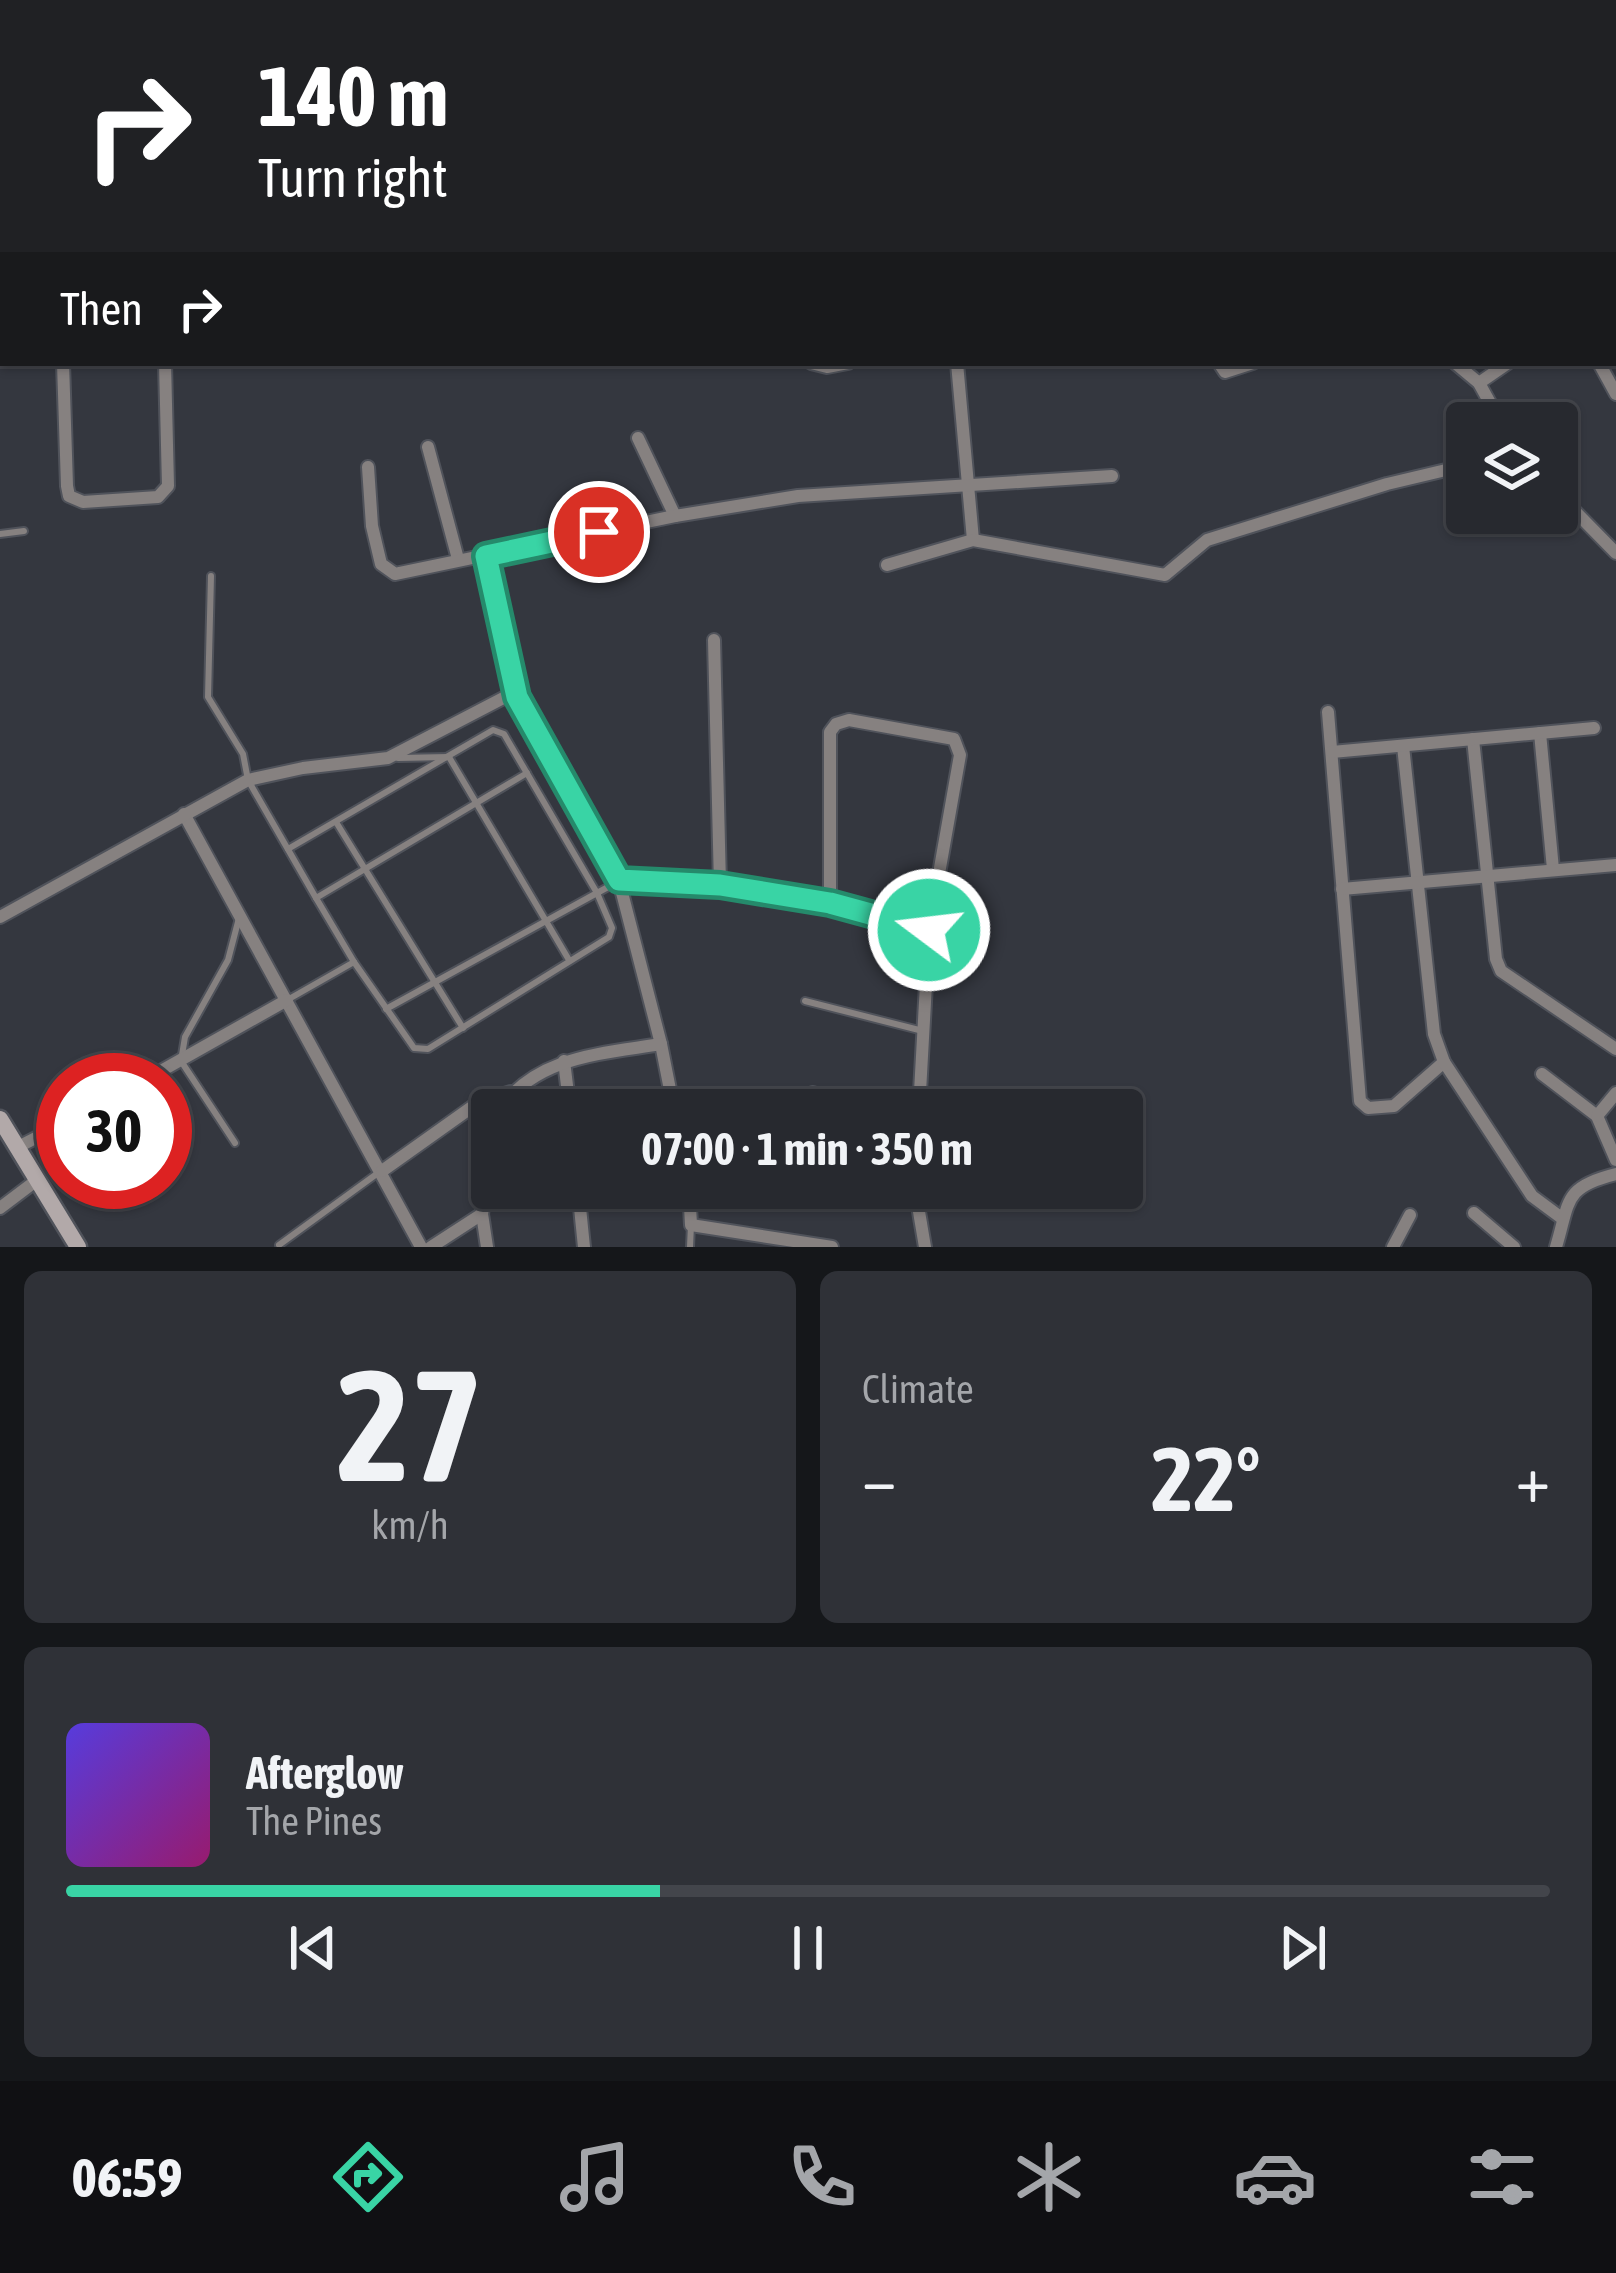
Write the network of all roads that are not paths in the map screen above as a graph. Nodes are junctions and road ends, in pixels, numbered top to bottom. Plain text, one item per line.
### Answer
1 (63, 366) edge
2 (166, 366) edge
3 (956, 366) edge
4 (1459, 366) edge
5 (1504, 366) edge
6 (1601, 366) edge
7 (1479, 383) junction
8 (1616, 394) edge
9 (1489, 402) edge
10 (638, 438) dead end
11 (428, 447) dead end
12 (368, 467) dead end
13 (1446, 470) edge
14 (1112, 476) dead end
15 (966, 484) junction
16 (1578, 515) edge
17 (674, 517) junction
18 (24, 531) dead end
19 (0, 534) edge
20 (974, 539) junction
21 (1616, 554) edge
22 (486, 556) junction
23 (458, 560) junction
24 (886, 565) dead end
25 (211, 576) dead end
26 (714, 640) dead end
27 (517, 697) junction
28 (1328, 712) dead end
29 (1594, 728) dead end
30 (1540, 733) junction
31 (1473, 739) junction
32 (1403, 746) junction
33 (1332, 752) junction
34 (449, 757) junction
35 (388, 758) junction
36 (526, 773) junction
37 (248, 780) junction
38 (476, 803) junction
39 (184, 814) junction
40 (336, 822) junction
41 (288, 849) junction
42 (1616, 865) edge
43 (365, 868) junction
44 (1553, 868) junction
45 (1487, 877) junction
46 (619, 880) junction
47 (1416, 881) junction
48 (720, 885) junction
49 (1342, 889) junction
50 (597, 893) junction
51 (316, 898) junction
52 (830, 903) junction
53 (241, 913) junction
54 (0, 917) edge
55 (546, 921) junction
56 (929, 930) junction
57 (570, 961) junction
58 (354, 962) junction
59 (433, 983) junction
60 (287, 1000) junction
61 (805, 1001) dead end
62 (386, 1009) junction
63 (463, 1028) junction
64 (923, 1031) junction
65 (662, 1044) junction
66 (1616, 1049) edge
67 (182, 1053) edge
68 (192, 1054) edge
69 (564, 1061) junction
70 (1444, 1062) junction
71 (1542, 1075) dead end
72 (192, 1077) edge
73 (516, 1089) edge
74 (567, 1089) edge
75 (670, 1089) edge
76 (920, 1089) edge
77 (1616, 1093) edge
78 (471, 1108) edge
79 (1597, 1116) junction
80 (0, 1119) edge
81 (36, 1138) edge
82 (235, 1143) dead end
83 (19, 1147) junction
84 (1616, 1160) edge
85 (382, 1171) junction
86 (1616, 1174) edge
87 (36, 1177) edge
88 (36, 1181) edge
89 (0, 1208) edge
90 (55, 1209) edge
91 (483, 1209) edge
92 (580, 1209) edge
93 (690, 1209) edge
94 (916, 1209) edge
95 (1474, 1213) dead end
96 (482, 1214) junction
97 (1410, 1215) dead end
98 (1563, 1219) junction
99 (691, 1226) junction
100 (279, 1245) edge
101 (78, 1247) edge
102 (421, 1247) edge
103 (431, 1247) edge
104 (487, 1247) edge
105 (584, 1247) edge
106 (690, 1247) edge
107 (832, 1247) edge
108 (925, 1247) edge
109 (1393, 1247) edge
110 (1514, 1247) edge
111 (1556, 1247) edge

1 - 2 street
3 - 15 street
4 - 7 street
5 - 7 street
6 - 8 street
7 - 9 street
10 - 17 street
11 - 23 street
12 - 23 street
13 - 20 street
14 - 15 street
15 - 17 street
15 - 20 street
16 - 21 street
17 - 22 street
18 - 19 lane
20 - 24 street
22 - 23 street
22 - 27 street
25 - 37 lane
26 - 48 street
27 - 35 street
27 - 46 street
28 - 33 street
29 - 30 street
30 - 31 street
30 - 44 street
31 - 32 street
31 - 45 street
32 - 33 street
32 - 47 street
33 - 49 street
34 - 35 lane
34 - 36 lane
34 - 38 lane
34 - 40 lane
35 - 37 street
36 - 38 lane
36 - 50 lane
37 - 39 street
37 - 41 lane
38 - 43 lane
38 - 55 lane
39 - 53 street
39 - 54 street
40 - 41 lane
40 - 43 lane
41 - 51 lane
42 - 44 street
43 - 51 lane
43 - 59 lane
44 - 45 street
45 - 47 street
45 - 66 street
46 - 48 street
46 - 50 lane
46 - 65 street
47 - 49 street
47 - 70 street
48 - 52 street
49 - 70 street
50 - 55 lane
50 - 57 lane
51 - 58 lane
52 - 56 street
52 - 56 street
53 - 60 street
53 - 67 lane
55 - 57 lane
55 - 59 lane
56 - 64 street
57 - 63 lane
58 - 60 lane
58 - 62 lane
59 - 62 lane
59 - 63 lane
60 - 68 street
60 - 85 street
61 - 64 lane
62 - 63 lane
64 - 76 street
65 - 69 street
65 - 75 street
69 - 73 street
69 - 74 street
70 - 98 street
71 - 79 street
72 - 82 lane
77 - 79 street
78 - 85 street
79 - 84 street
80 - 83 main road
81 - 83 street
83 - 87 main road
85 - 100 lane
85 - 102 street
86 - 98 street
88 - 89 street
90 - 101 main road
91 - 96 street
92 - 105 street
93 - 99 street
94 - 108 street
95 - 110 street
96 - 103 street
96 - 104 street
97 - 109 street
98 - 111 street
99 - 106 lane
99 - 107 street

